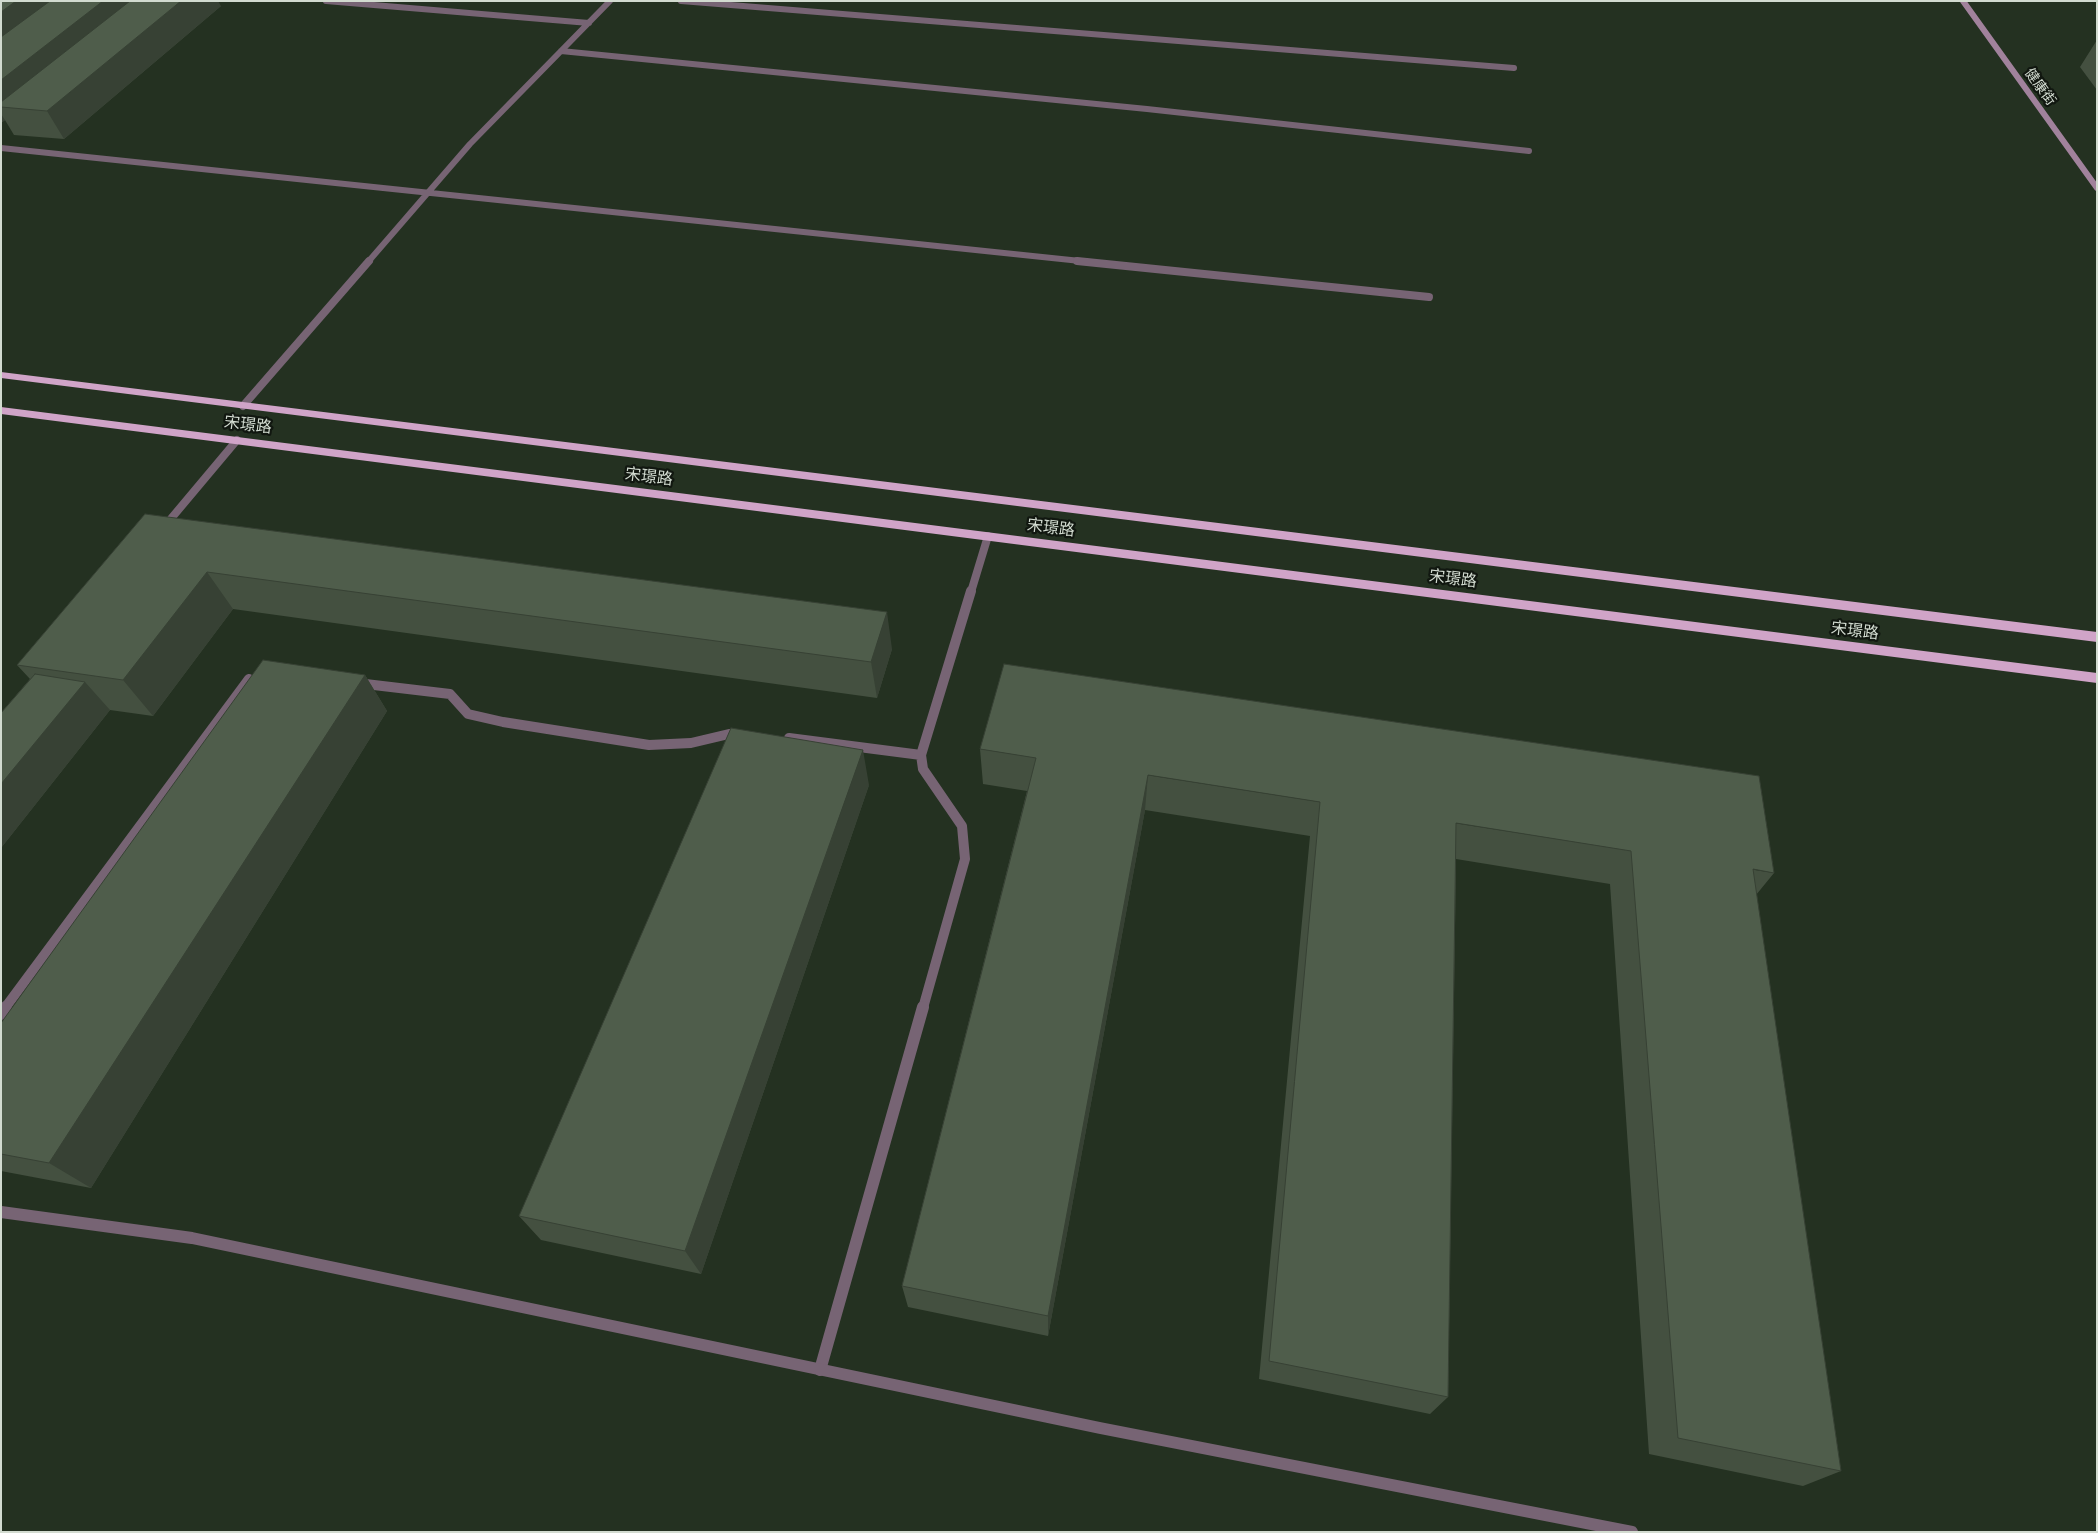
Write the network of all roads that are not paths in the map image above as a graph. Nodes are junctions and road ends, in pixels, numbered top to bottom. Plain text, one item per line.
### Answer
1 (326, 1) edge
2 (610, 1) edge
3 (681, 1) edge
4 (1962, 1) edge
5 (589, 23) junction
6 (561, 52) junction
7 (1514, 68) dead end
8 (1, 148) edge
9 (1529, 151) dead end
10 (2097, 188) edge
11 (426, 194) junction
12 (1429, 297) dead end
13 (1, 376) edge
14 (243, 406) junction
15 (1, 410) edge
16 (237, 440) junction
17 (161, 531) edge
18 (988, 536) junction
19 (2097, 637) edge
20 (257, 677) edge
21 (2097, 678) edge
22 (342, 681) edge
23 (749, 735) edge
24 (778, 737) edge
25 (921, 755) junction
26 (1, 1014) edge
27 (1, 1212) edge
28 (820, 1370) junction
29 (1632, 1532) edge

1 - 5 street
2 - 5 street
3 - 7 street
4 - 10 main road, 健康街
5 - 6 street
6 - 9 street
6 - 11 street
8 - 11 street
11 - 12 street
11 - 14 street
13 - 14 highway, 宋璟路
14 - 19 highway, 宋璟路
15 - 16 highway, 宋璟路
16 - 17 street
16 - 18 highway, 宋璟路
18 - 21 highway, 宋璟路
18 - 25 street
20 - 26 street
22 - 23 street
24 - 25 street
25 - 28 street
27 - 28 street
28 - 29 street

